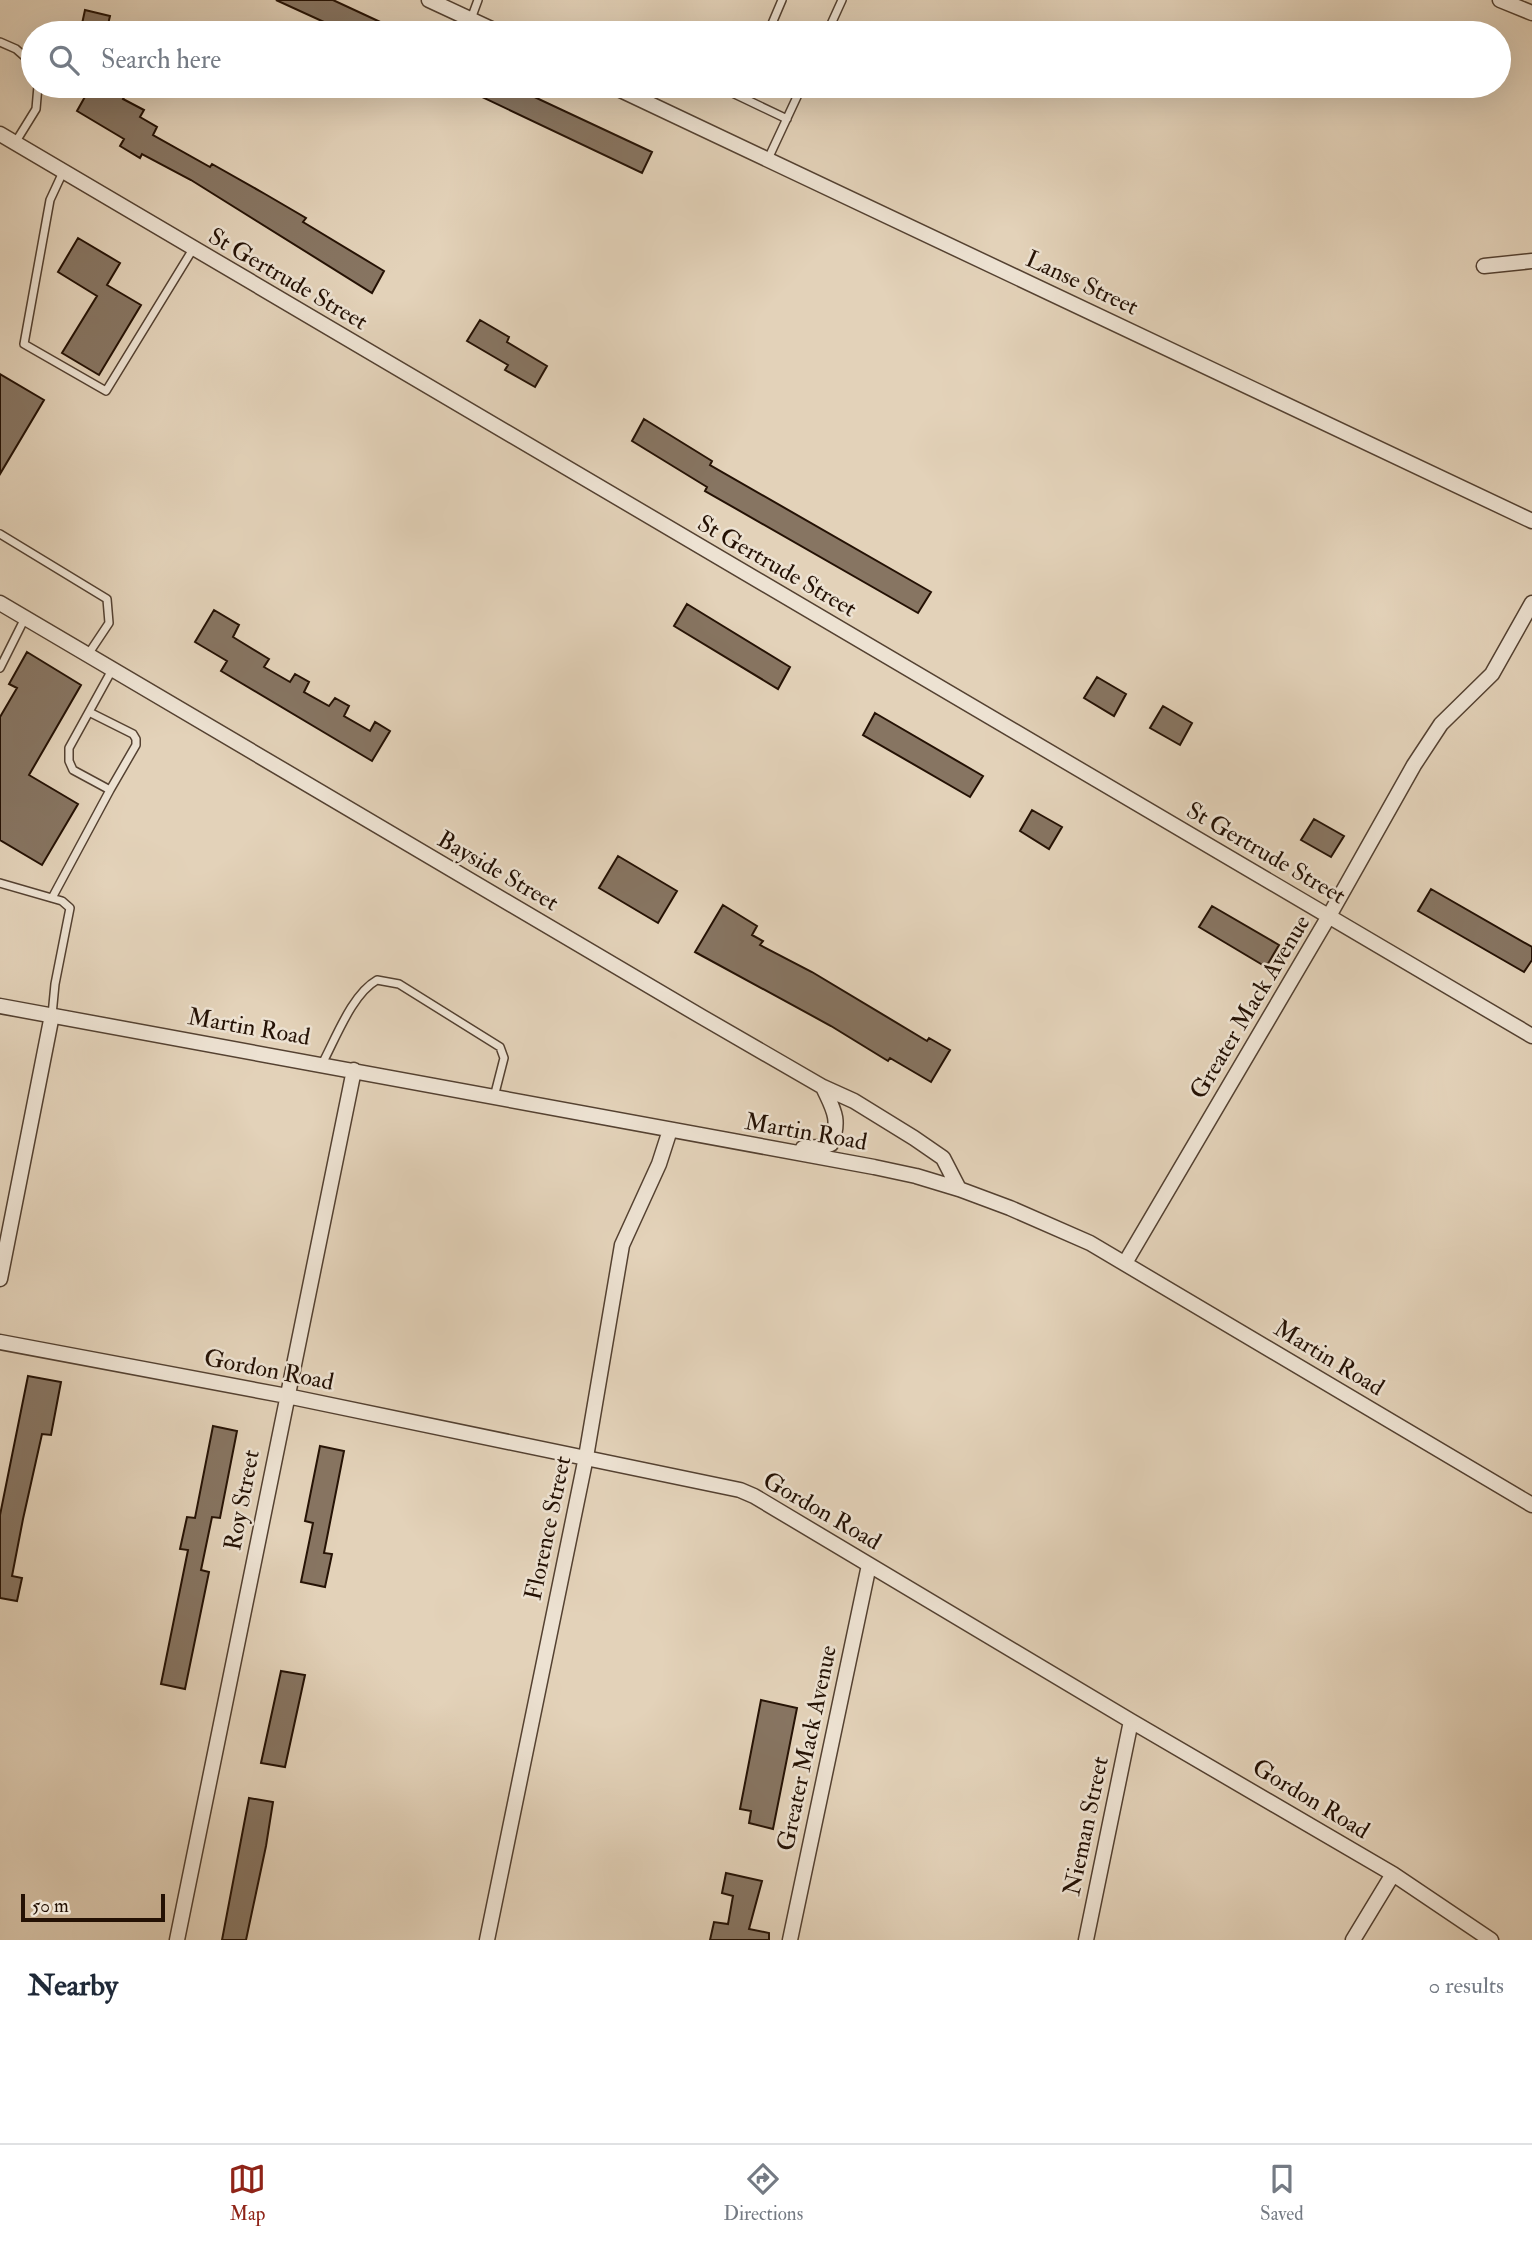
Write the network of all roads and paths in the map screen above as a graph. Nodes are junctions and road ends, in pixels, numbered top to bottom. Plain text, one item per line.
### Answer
1 (429, 0) edge
2 (478, 0) edge
3 (782, 0) edge
4 (842, 0) edge
5 (1500, 0) edge
6 (1532, 13) edge
7 (470, 19) junction
8 (474, 21) edge
9 (773, 21) edge
10 (832, 21) edge
11 (0, 42) edge
12 (21, 54) edge
13 (37, 98) edge
14 (638, 98) edge
15 (742, 98) edge
16 (796, 98) edge
17 (786, 119) junction
18 (0, 134) edge
19 (15, 143) junction
20 (768, 159) junction
21 (63, 172) junction
22 (193, 249) junction
23 (1532, 261) edge
24 (1484, 267) dead end
25 (1532, 521) edge
26 (0, 534) edge
27 (0, 603) edge
28 (1532, 603) edge
29 (25, 618) junction
30 (87, 656) junction
31 (0, 668) edge
32 (112, 670) junction
33 (89, 712) junction
34 (110, 790) junction
35 (0, 883) edge
36 (52, 898) junction
37 (1329, 916) junction
38 (0, 1006) edge
39 (52, 1015) junction
40 (1532, 1036) edge
41 (322, 1064) junction
42 (354, 1070) junction
43 (823, 1087) junction
44 (494, 1097) junction
45 (670, 1130) junction
46 (762, 1147) junction
47 (959, 1189) junction
48 (1125, 1263) junction
49 (0, 1279) edge
50 (0, 1342) edge
51 (287, 1396) junction
52 (586, 1457) junction
53 (1532, 1505) edge
54 (869, 1565) junction
55 (1131, 1721) junction
56 (1393, 1874) junction
57 (1484, 1938) edge
58 (177, 1940) edge
59 (487, 1940) edge
60 (790, 1940) edge
61 (1086, 1940) edge
62 (1353, 1940) edge

1 - 7 street
2 - 7 lane
3 - 9 lane
4 - 10 lane
5 - 6 street
7 - 8 street
11 - 12 lane
13 - 19 lane
14 - 20 street, Lanse Street
15 - 17 lane
16 - 17 lane
17 - 20 lane
18 - 19 street, St Gertrude Street
19 - 21 street, St Gertrude Street
20 - 25 street, Lanse Street
21 - 22 street, St Gertrude Street
21 - 22 lane
22 - 37 street, St Gertrude Street
23 - 24 street
26 - 30 lane
27 - 29 street, Bayside Street
28 - 37 street, Greater Mack Avenue
29 - 30 street, Bayside Street
29 - 31 lane
30 - 32 street, Bayside Street
32 - 33 lane
32 - 43 street, Bayside Street
33 - 34 lane
33 - 34 lane
34 - 36 lane
35 - 36 lane
36 - 39 lane
37 - 40 street, St Gertrude Street
37 - 48 street, Greater Mack Avenue
38 - 39 street, Martin Road
39 - 41 street, Martin Road
39 - 49 street
41 - 42 street, Martin Road
41 - 44 lane
42 - 44 street, Martin Road
42 - 51 street, Roy Street
43 - 46 street
43 - 47 street, Bayside Street
44 - 45 street, Martin Road
45 - 46 street, Martin Road
45 - 52 street, Florence Street
46 - 47 street, Martin Road
47 - 48 street, Martin Road
48 - 53 street, Martin Road
50 - 51 street, Gordon Road
51 - 52 street, Gordon Road
51 - 58 street, Roy Street
52 - 54 street, Gordon Road
52 - 59 street, Florence Street
54 - 55 street, Gordon Road
54 - 60 street, Greater Mack Avenue
55 - 56 street, Gordon Road
55 - 61 street, Nieman Street
56 - 57 street, Gordon Road
56 - 62 street

